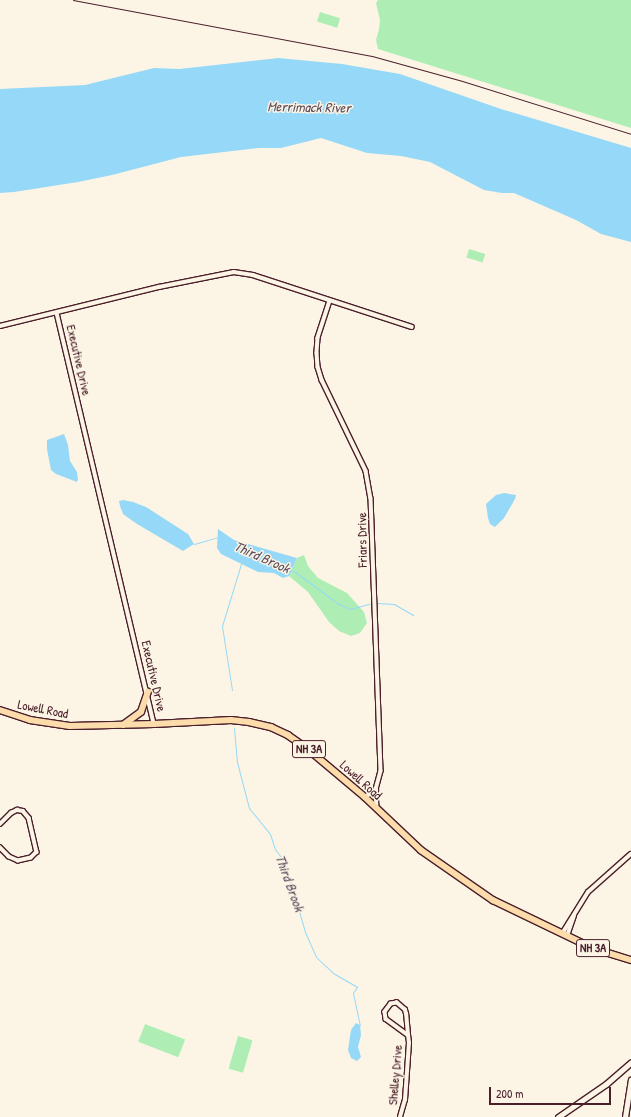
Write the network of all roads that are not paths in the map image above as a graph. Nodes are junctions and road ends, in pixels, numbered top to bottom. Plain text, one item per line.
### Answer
1 (330, 301) junction
2 (57, 313) junction
3 (0, 326) edge
4 (412, 327) dead end
5 (148, 692) junction
6 (0, 710) edge
7 (154, 724) junction
8 (121, 726) junction
9 (376, 790) junction
10 (365, 797) junction
11 (377, 809) junction
12 (0, 824) edge
13 (0, 848) edge
14 (631, 854) edge
15 (564, 935) junction
16 (631, 960) edge
17 (408, 1035) junction
18 (631, 1062) edge
19 (631, 1079) edge
20 (400, 1117) edge
21 (558, 1117) edge
22 (625, 1117) edge

1 - 2 street, Executive Drive
1 - 4 street, Executive Drive
1 - 9 street, Friars Drive
2 - 3 street
2 - 5 street, Executive Drive
5 - 7 street, Executive Drive
5 - 8 main road
6 - 8 main road, Lowell Road / NH 3A
7 - 8 main road, Lowell Road / NH 3A
7 - 10 main road, Lowell Road / NH 3A
9 - 10 street
9 - 11 street, Friars Drive
10 - 11 main road, Lowell Road / NH 3A
11 - 15 main road, Lowell Road / NH 3A
12 - 13 street
14 - 15 street
15 - 16 main road, Lowell Road / NH 3A
17 - 17 street, Shelley Drive
17 - 20 street, Shelley Drive
18 - 21 street
19 - 22 street

